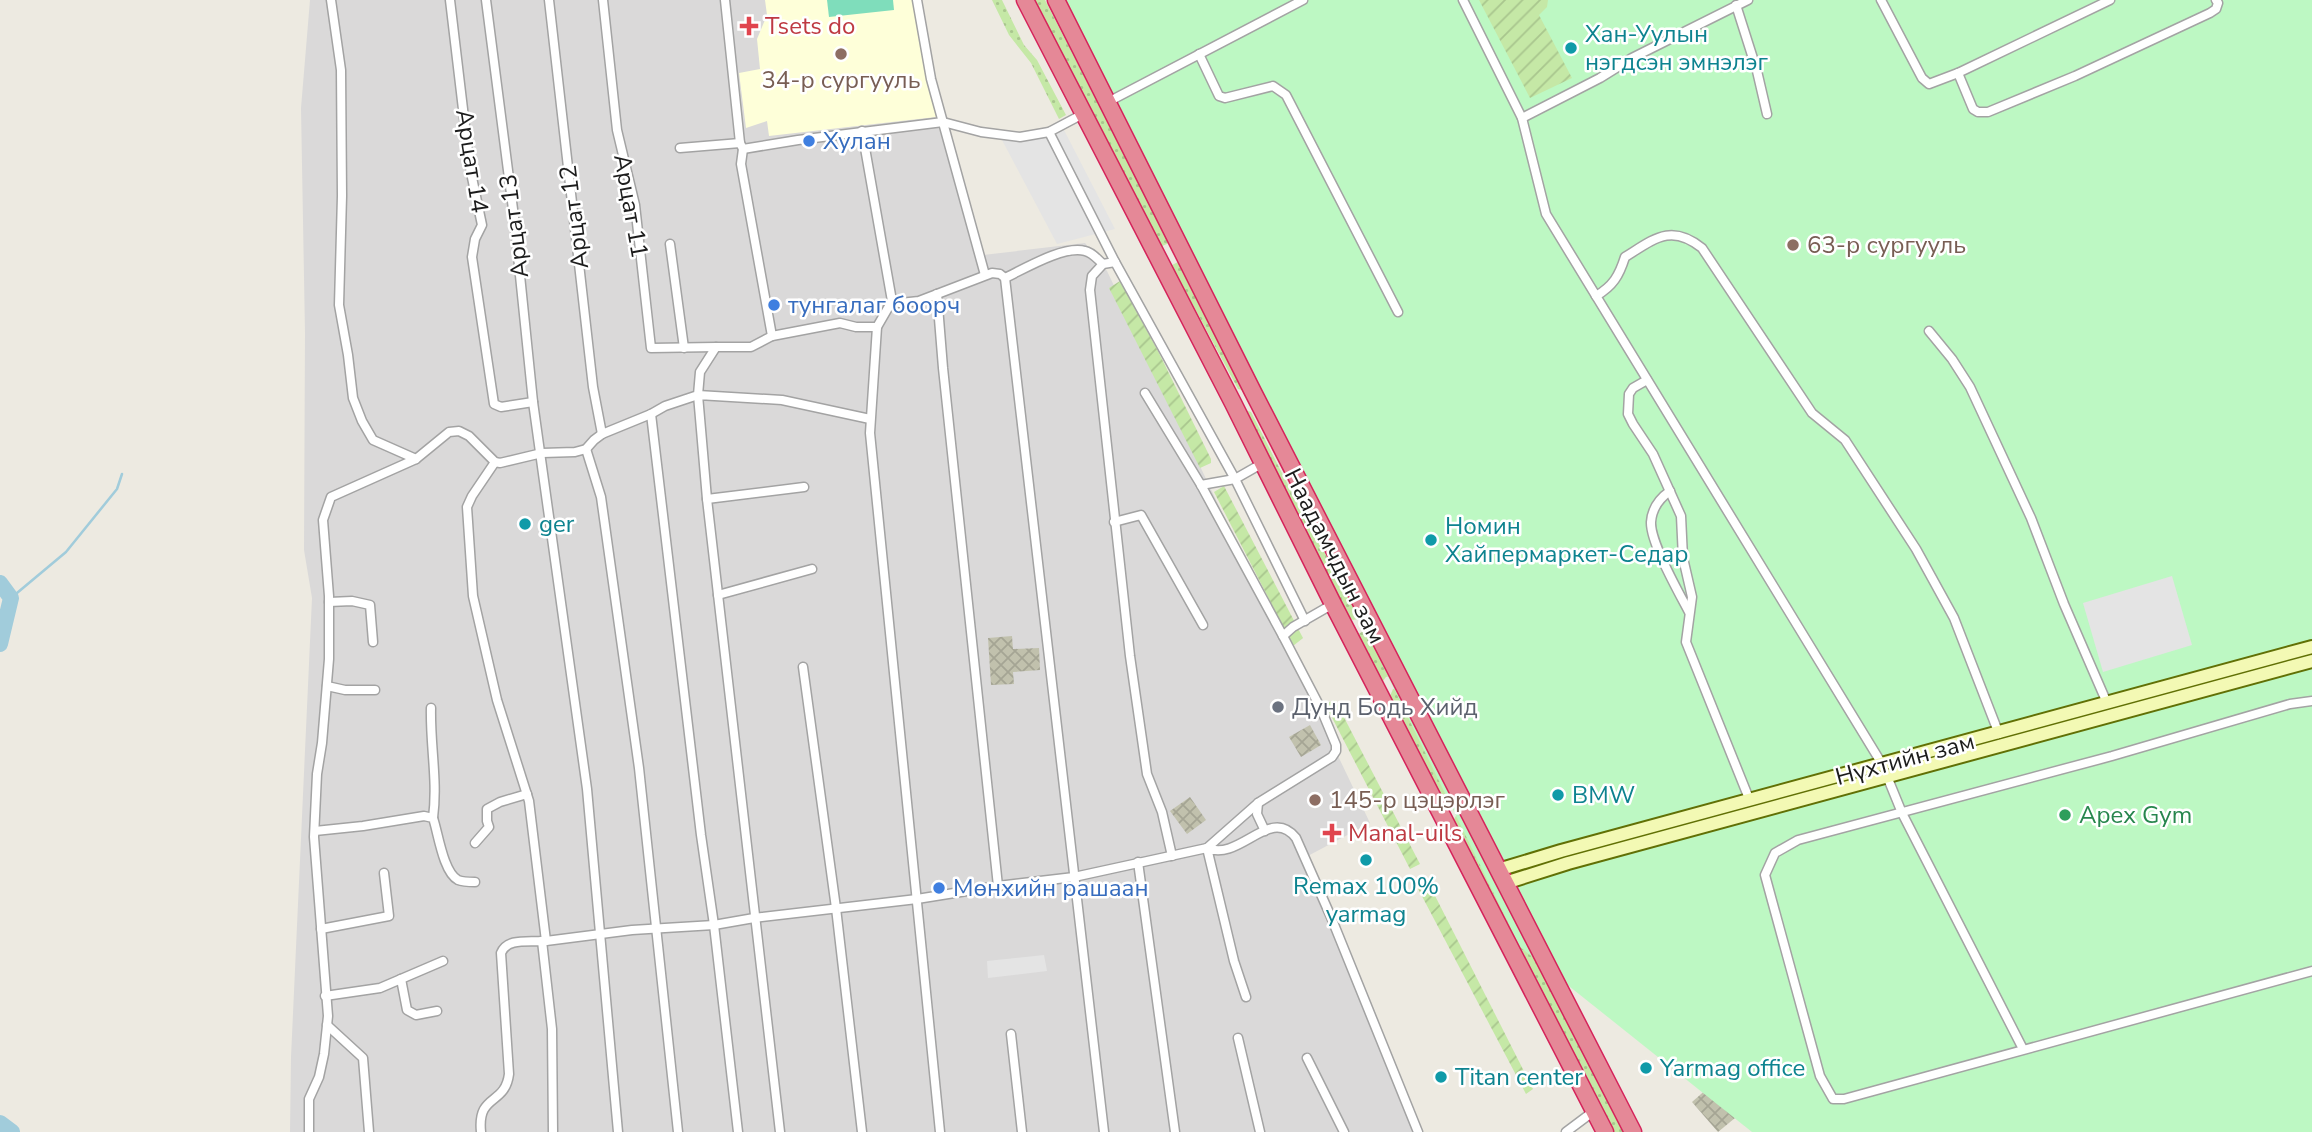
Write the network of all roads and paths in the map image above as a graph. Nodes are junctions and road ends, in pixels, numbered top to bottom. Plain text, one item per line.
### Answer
1 (331, 0) edge
2 (450, 0) edge
3 (486, 0) edge
4 (549, 0) edge
5 (603, 0) edge
6 (725, 0) edge
7 (917, 0) edge
8 (1025, 0) edge
9 (1056, 0) edge
10 (1303, 0) edge
11 (1463, 0) edge
12 (1748, 0) edge
13 (1881, 0) edge
14 (2109, 0) edge
15 (2217, 0) edge
16 (1736, 5) junction
17 (1199, 54) junction
18 (1958, 73) junction
19 (1106, 103) junction
20 (1083, 114) junction
21 (1767, 114) dead end
22 (1522, 118) junction
23 (943, 122) junction
24 (862, 131) junction
25 (1049, 132) junction
26 (741, 146) junction
27 (680, 148) dead end
28 (670, 244) dead end
29 (1115, 262) junction
30 (1103, 264) junction
31 (985, 275) junction
32 (1005, 278) junction
33 (937, 294) junction
34 (1596, 296) junction
35 (892, 301) junction
36 (1398, 312) dead end
37 (877, 327) junction
38 (1929, 331) dead end
39 (772, 336) junction
40 (716, 347) junction
41 (684, 348) junction
42 (1647, 380) junction
43 (1253, 392) junction
44 (1145, 393) dead end
45 (698, 395) junction
46 (533, 402) junction
47 (1233, 403) junction
48 (651, 414) junction
49 (870, 419) junction
50 (602, 434) junction
51 (586, 449) junction
52 (542, 453) junction
53 (415, 459) junction
54 (495, 462) junction
55 (1263, 463) junction
56 (1235, 479) junction
57 (1201, 485) junction
58 (804, 487) dead end
59 (1670, 491) junction
60 (707, 499) junction
61 (1114, 522) junction
62 (812, 569) dead end
63 (718, 595) junction
64 (328, 602) junction
65 (1333, 604) junction
66 (1368, 615) junction
67 (1690, 615) junction
68 (1305, 621) junction
69 (1203, 625) dead end
70 (1345, 627) junction
71 (1283, 636) junction
72 (373, 642) dead end
73 (2312, 647) edge
74 (2312, 661) edge
75 (803, 667) dead end
76 (1402, 682) junction
77 (327, 686) junction
78 (375, 690) dead end
79 (1381, 695) junction
80 (2312, 701) edge
81 (2107, 703) junction
82 (431, 708) dead end
83 (1999, 733) junction
84 (1884, 771) junction
85 (527, 794) junction
86 (1461, 799) junction
87 (1750, 801) junction
88 (1258, 803) junction
89 (1440, 811) junction
90 (1902, 813) junction
91 (433, 818) junction
92 (315, 831) junction
93 (1265, 831) junction
94 (475, 844) dead end
95 (1207, 848) junction
96 (1172, 856) junction
97 (1138, 862) junction
98 (384, 873) dead end
99 (1502, 876) junction
100 (1074, 877) junction
101 (475, 882) dead end
102 (998, 886) junction
103 (917, 899) junction
104 (835, 908) junction
105 (754, 918) junction
106 (714, 925) junction
107 (321, 929) junction
108 (655, 930) junction
109 (601, 933) junction
110 (544, 941) junction
111 (443, 961) dead end
112 (2312, 971) edge
113 (401, 979) junction
114 (325, 996) junction
115 (1246, 997) dead end
116 (437, 1011) dead end
117 (327, 1025) junction
118 (1012, 1034) dead end
119 (1238, 1038) dead end
120 (2023, 1049) junction
121 (1307, 1058) dead end
122 (1594, 1111) junction
123 (309, 1132) edge
124 (369, 1132) edge
125 (481, 1132) edge
126 (553, 1132) edge
127 (618, 1132) edge
128 (678, 1132) edge
129 (737, 1132) edge
130 (779, 1132) edge
131 (862, 1132) edge
132 (940, 1132) edge
133 (1022, 1132) edge
134 (1104, 1132) edge
135 (1175, 1132) edge
136 (1261, 1132) edge
137 (1344, 1132) edge
138 (1418, 1132) edge
139 (1566, 1132) edge
140 (1605, 1132) edge
141 (1633, 1132) edge

1 - 53 street
2 - 46 street, Арцат 14
3 - 46 street, Арцат 13
4 - 50 street, Арцат 12
5 - 41 street, Арцат 11
6 - 26 street
7 - 23 street
8 - 20 highway, Наадамчдын зам
9 - 19 highway, Наадамчдын зам
10 - 17 street
11 - 22 street
12 - 16 street
13 - 18 street
14 - 18 street
15 - 18 street
16 - 21 street
16 - 22 street
17 - 19 street
17 - 36 street
19 - 43 highway, Наадамчдын зам
20 - 25 street
20 - 47 highway, Наадамчдын зам
22 - 34 street
23 - 24 street
23 - 25 street
23 - 31 street
24 - 26 street
24 - 35 street
25 - 29 street
26 - 27 street
26 - 39 street
28 - 41 street
29 - 30 street
29 - 56 street
30 - 32 street
30 - 61 street
31 - 32 street
31 - 33 street
32 - 100 street
33 - 35 street
33 - 102 street
34 - 42 street
34 - 83 street
35 - 37 street
37 - 39 street, Арцат 11
37 - 49 street
38 - 81 street
39 - 40 street, Арцат 11
40 - 41 street, Арцат 11
40 - 45 street
42 - 59 street
42 - 84 street
43 - 47 highway
43 - 66 highway, Наадамчдын зам
44 - 57 street
45 - 48 street
45 - 49 street
45 - 60 street
46 - 52 street, Арцат 13
47 - 55 highway, Наадамчдын зам
48 - 50 street
48 - 106 street
49 - 103 street
50 - 51 street
51 - 52 street
51 - 108 street
52 - 54 street
52 - 109 street, Арцат 13
53 - 54 street
53 - 64 street
54 - 85 street
55 - 56 street
55 - 65 highway, Наадамчдын зам
56 - 57 street
56 - 68 street
57 - 71 street
58 - 60 street
59 - 67 street
59 - 67 street
60 - 63 street
61 - 69 street
61 - 96 street
62 - 63 street
63 - 105 street
64 - 72 street
64 - 77 street
65 - 68 street
65 - 70 highway, Наадамчдын зам
66 - 70 highway
66 - 76 highway, Наадамчдын зам
67 - 87 street
68 - 71 street
70 - 79 highway, Наадамчдын зам
71 - 88 street
73 - 81 main road, Нүхтийн зам
74 - 84 main road, Нүхтийн зам
75 - 104 street
76 - 79 highway
76 - 86 highway, Наадамчдын зам
77 - 78 street
77 - 92 street
79 - 89 highway, Наадамчдын зам
80 - 90 street
81 - 83 main road, Нүхтийн зам
82 - 91 street
83 - 84 main road, Нүхтийн зам
84 - 87 main road, Нүхтийн зам
84 - 90 street
84 - 99 main road, Нүхтийн зам
85 - 94 street
85 - 110 street
86 - 89 highway
86 - 99 highway, Наадамчдын зам
87 - 99 main road, Нүхтийн зам
88 - 93 street
88 - 95 street
89 - 122 highway, Наадамчдын зам
90 - 120 street
90 - 120 street
91 - 92 street
91 - 101 street
92 - 107 street
93 - 95 street
93 - 138 street
95 - 96 street
95 - 115 street
96 - 97 street
97 - 100 street
97 - 135 street
98 - 107 street
99 - 141 highway, Наадамчдын зам
100 - 102 street
100 - 134 street
102 - 103 street
103 - 104 street
103 - 132 street
104 - 105 street
104 - 131 street
105 - 106 street
105 - 130 street
106 - 108 street
106 - 129 street
107 - 114 street
108 - 109 street
108 - 128 street
109 - 110 street
109 - 127 street, Арцат 13
110 - 125 street
110 - 126 street
111 - 113 street
112 - 120 street
113 - 114 street
113 - 116 street
114 - 117 street
117 - 123 street
117 - 124 street
118 - 133 street
119 - 136 street
121 - 137 street
122 - 139 street
122 - 140 highway, Наадамчдын зам

